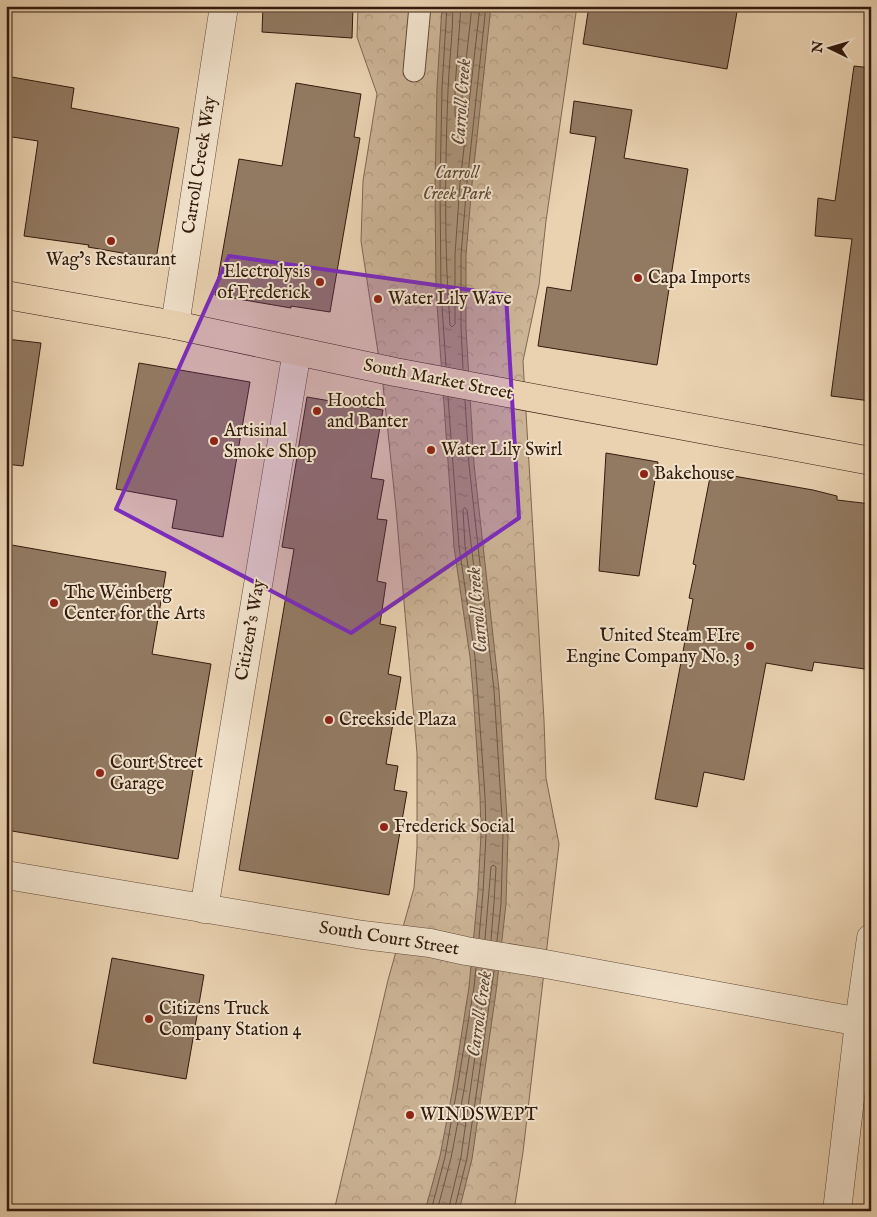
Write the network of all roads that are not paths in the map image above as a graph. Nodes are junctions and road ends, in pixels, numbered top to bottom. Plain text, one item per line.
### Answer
1 (224, 6) edge
2 (420, 6) edge
3 (414, 72) dead end
4 (6, 295) edge
5 (175, 325) junction
6 (297, 352) junction
7 (871, 461) edge
8 (6, 875) edge
9 (204, 909) junction
10 (871, 938) edge
11 (865, 1023) edge
12 (837, 1211) edge

1 - 5 street, Carroll Creek Way
2 - 3 street
4 - 5 main road, South Market Street
5 - 6 main road, South Market Street
6 - 7 main road, South Market Street
6 - 9 street, Citizen's Way
8 - 9 street, South Court Street
9 - 11 street, South Court Street
10 - 11 street
11 - 12 street

